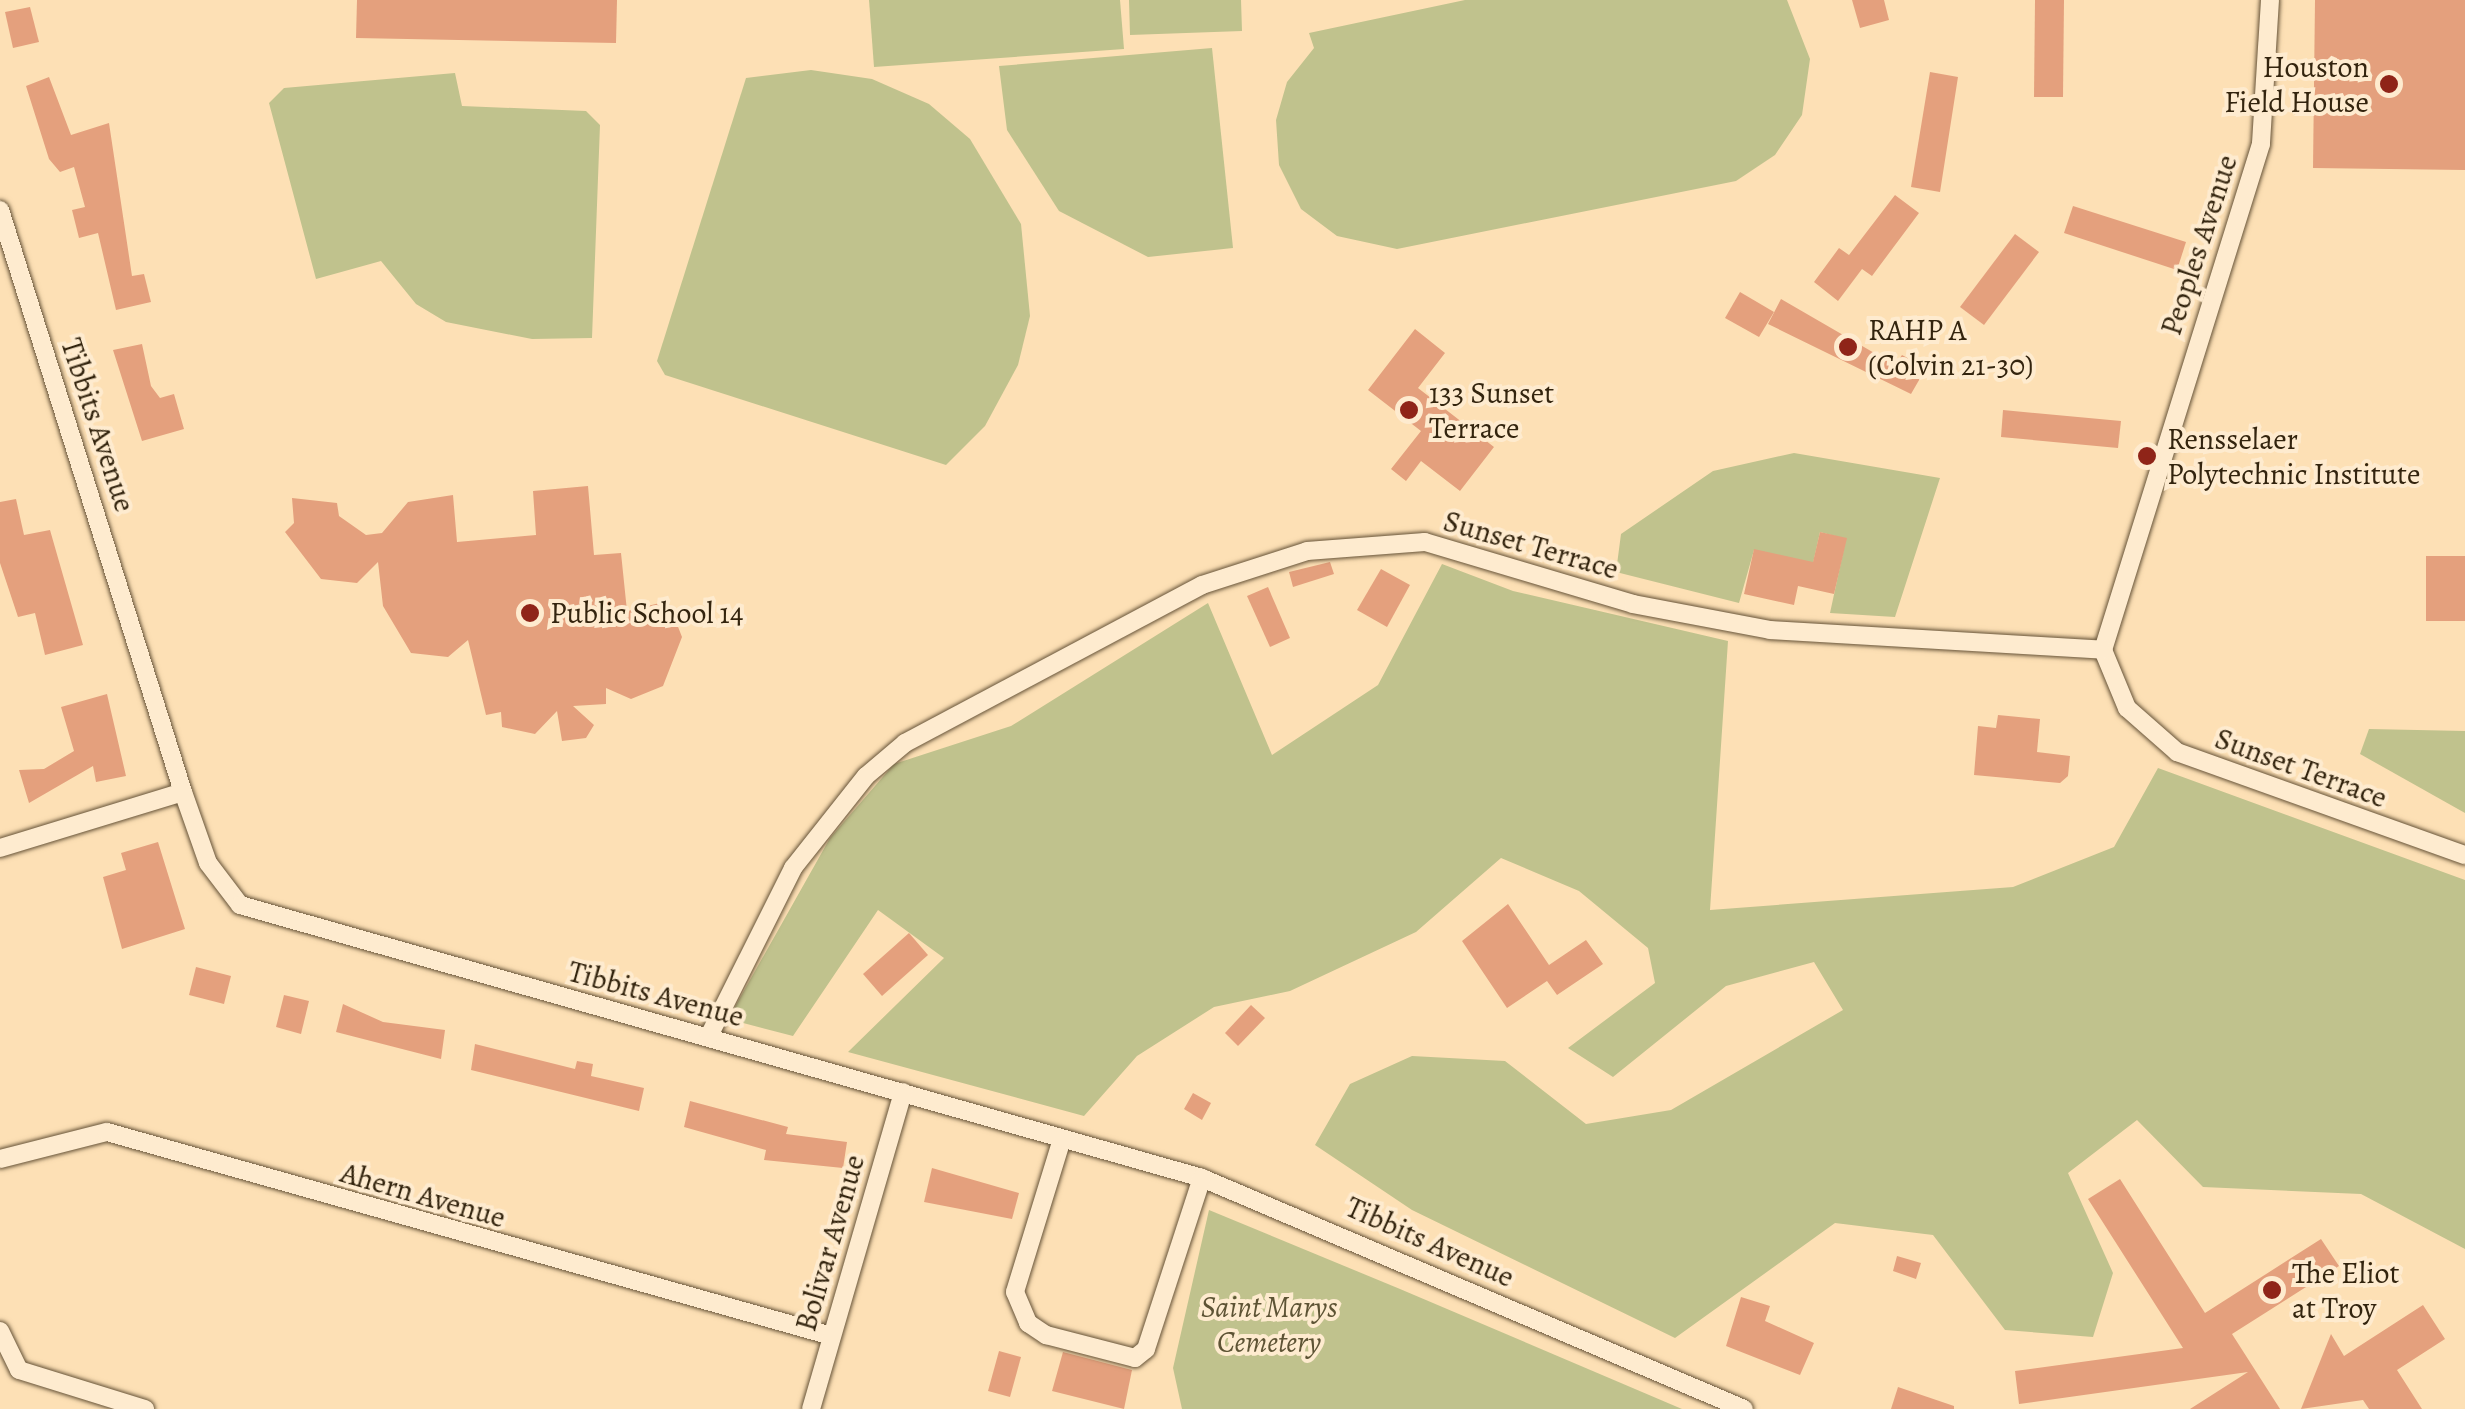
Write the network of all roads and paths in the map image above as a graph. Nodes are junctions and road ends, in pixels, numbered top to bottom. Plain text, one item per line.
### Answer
1 (2270, 0) edge
2 (0, 210) edge
3 (2103, 650) junction
4 (183, 792) junction
5 (0, 848) edge
6 (2465, 856) edge
7 (709, 1036) junction
8 (902, 1092) junction
9 (1062, 1139) junction
10 (0, 1159) edge
11 (1202, 1178) junction
12 (0, 1330) edge
13 (832, 1336) junction
14 (145, 1409) edge
15 (811, 1409) edge
16 (1744, 1409) edge

1 - 3 street, Peoples Avenue
2 - 4 street, Tibbits Avenue
3 - 6 street, Sunset Terrace
3 - 7 street, Sunset Terrace
4 - 5 street
4 - 7 street, Tibbits Avenue
7 - 8 street, Tibbits Avenue
8 - 9 street, Tibbits Avenue
8 - 13 street, Bolivar Avenue
9 - 11 street, Tibbits Avenue
9 - 11 street
10 - 13 street, Ahern Avenue
11 - 16 street, Tibbits Avenue
12 - 14 street
13 - 15 street, Bolivar Avenue

